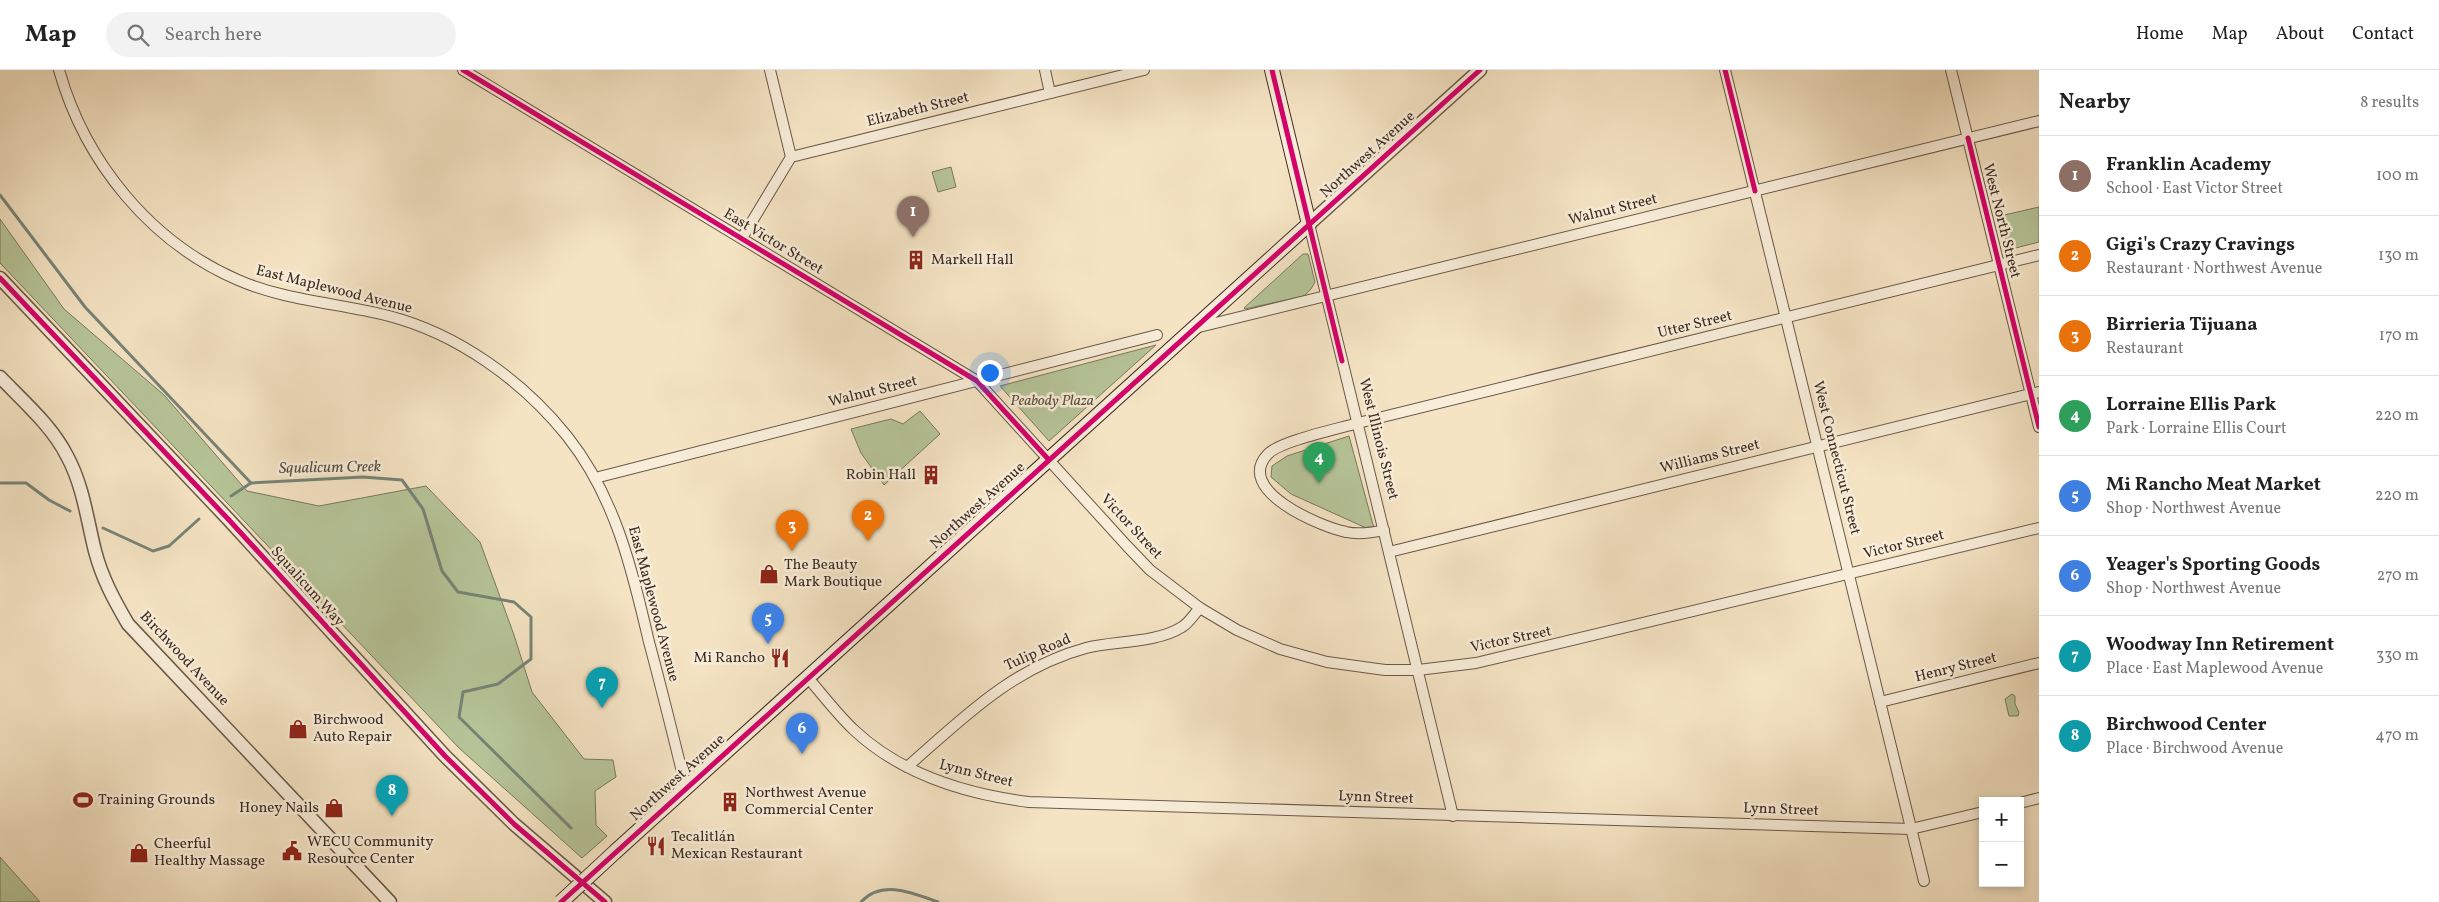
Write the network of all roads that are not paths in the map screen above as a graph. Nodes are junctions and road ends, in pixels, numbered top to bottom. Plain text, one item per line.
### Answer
1 (59, 70) edge
2 (463, 70) edge
3 (770, 70) edge
4 (1045, 70) edge
5 (1144, 70) edge
6 (1272, 70) edge
7 (1480, 70) edge
8 (1725, 70) edge
9 (1951, 70) edge
10 (1050, 93) junction
11 (2039, 121) edge
12 (1968, 138) junction
13 (791, 157) junction
14 (1755, 191) junction
15 (1309, 224) junction
16 (742, 238) junction
17 (2039, 256) edge
18 (1999, 265) junction
19 (0, 278) edge
20 (1326, 296) junction
21 (1786, 318) junction
22 (1194, 329) junction
23 (1157, 335) dead end
24 (0, 377) edge
25 (977, 381) junction
26 (2035, 393) edge
27 (1358, 423) junction
28 (2039, 427) edge
29 (1817, 446) junction
30 (1049, 460) junction
31 (596, 478) junction
32 (2039, 528) edge
33 (1384, 530) junction
34 (1389, 552) junction
35 (1849, 574) junction
36 (1200, 608) junction
37 (2039, 663) edge
38 (1418, 670) junction
39 (808, 678) junction
40 (1880, 702) junction
41 (907, 767) junction
42 (686, 788) junction
43 (2039, 798) edge
44 (2024, 802) edge
45 (1979, 813) edge
46 (1453, 816) junction
47 (1911, 829) junction
48 (1924, 882) dead end
49 (390, 902) edge
50 (561, 902) edge
51 (605, 902) edge

1 - 31 street, East Maplewood Avenue
2 - 16 street, East Victor Street
3 - 13 street
4 - 10 street
5 - 10 street, Elizabeth Street
6 - 15 main road, West Illinois Street
7 - 15 street, Northwest Avenue
8 - 14 street, West Connecticut Street
9 - 12 street, West North Street
10 - 13 street, Elizabeth Street
11 - 12 street, Walnut Street
12 - 14 street, Walnut Street
12 - 18 street, West North Street
13 - 16 street
14 - 20 street, Walnut Street
14 - 21 street, West Connecticut Street
15 - 20 street, West Illinois Street
15 - 22 main road, Northwest Avenue
16 - 25 street, East Victor Street
17 - 18 street, Utter Street
18 - 21 street, Utter Street
18 - 26 street, West North Street
19 - 51 street, Squalicum Way
20 - 22 street, Walnut Street
20 - 27 street, West Illinois Street
21 - 27 street, Utter Street
21 - 29 street, West Connecticut Street
22 - 30 main road, Northwest Avenue
23 - 25 street, Walnut Street
24 - 49 street, Birchwood Avenue
25 - 30 street, East Victor Street
25 - 31 street, Walnut Street
26 - 28 street, West North Street
26 - 29 street, Williams Street
27 - 33 street, West Illinois Street
27 - 33 street, Utter Street
29 - 34 street, Williams Street
29 - 35 street, West Connecticut Street
30 - 36 street, Victor Street
30 - 39 main road, Northwest Avenue
31 - 42 street, East Maplewood Avenue
32 - 35 street, Victor Street
33 - 34 street, West Illinois Street
34 - 38 street, West Illinois Street
35 - 38 street, Victor Street
35 - 40 street, West Connecticut Street
36 - 38 street, Victor Street
36 - 41 street, Tulip Road
37 - 40 street, Henry Street
38 - 46 street, West Illinois Street
39 - 41 street, Lynn Street
39 - 42 main road, Northwest Avenue
40 - 47 street, West Connecticut Street
41 - 46 street, Lynn Street
42 - 50 main road, Northwest Avenue, bridge
43 - 44 street
45 - 47 street, Lynn Street
46 - 47 street, Lynn Street
47 - 48 street, West Connecticut Street

